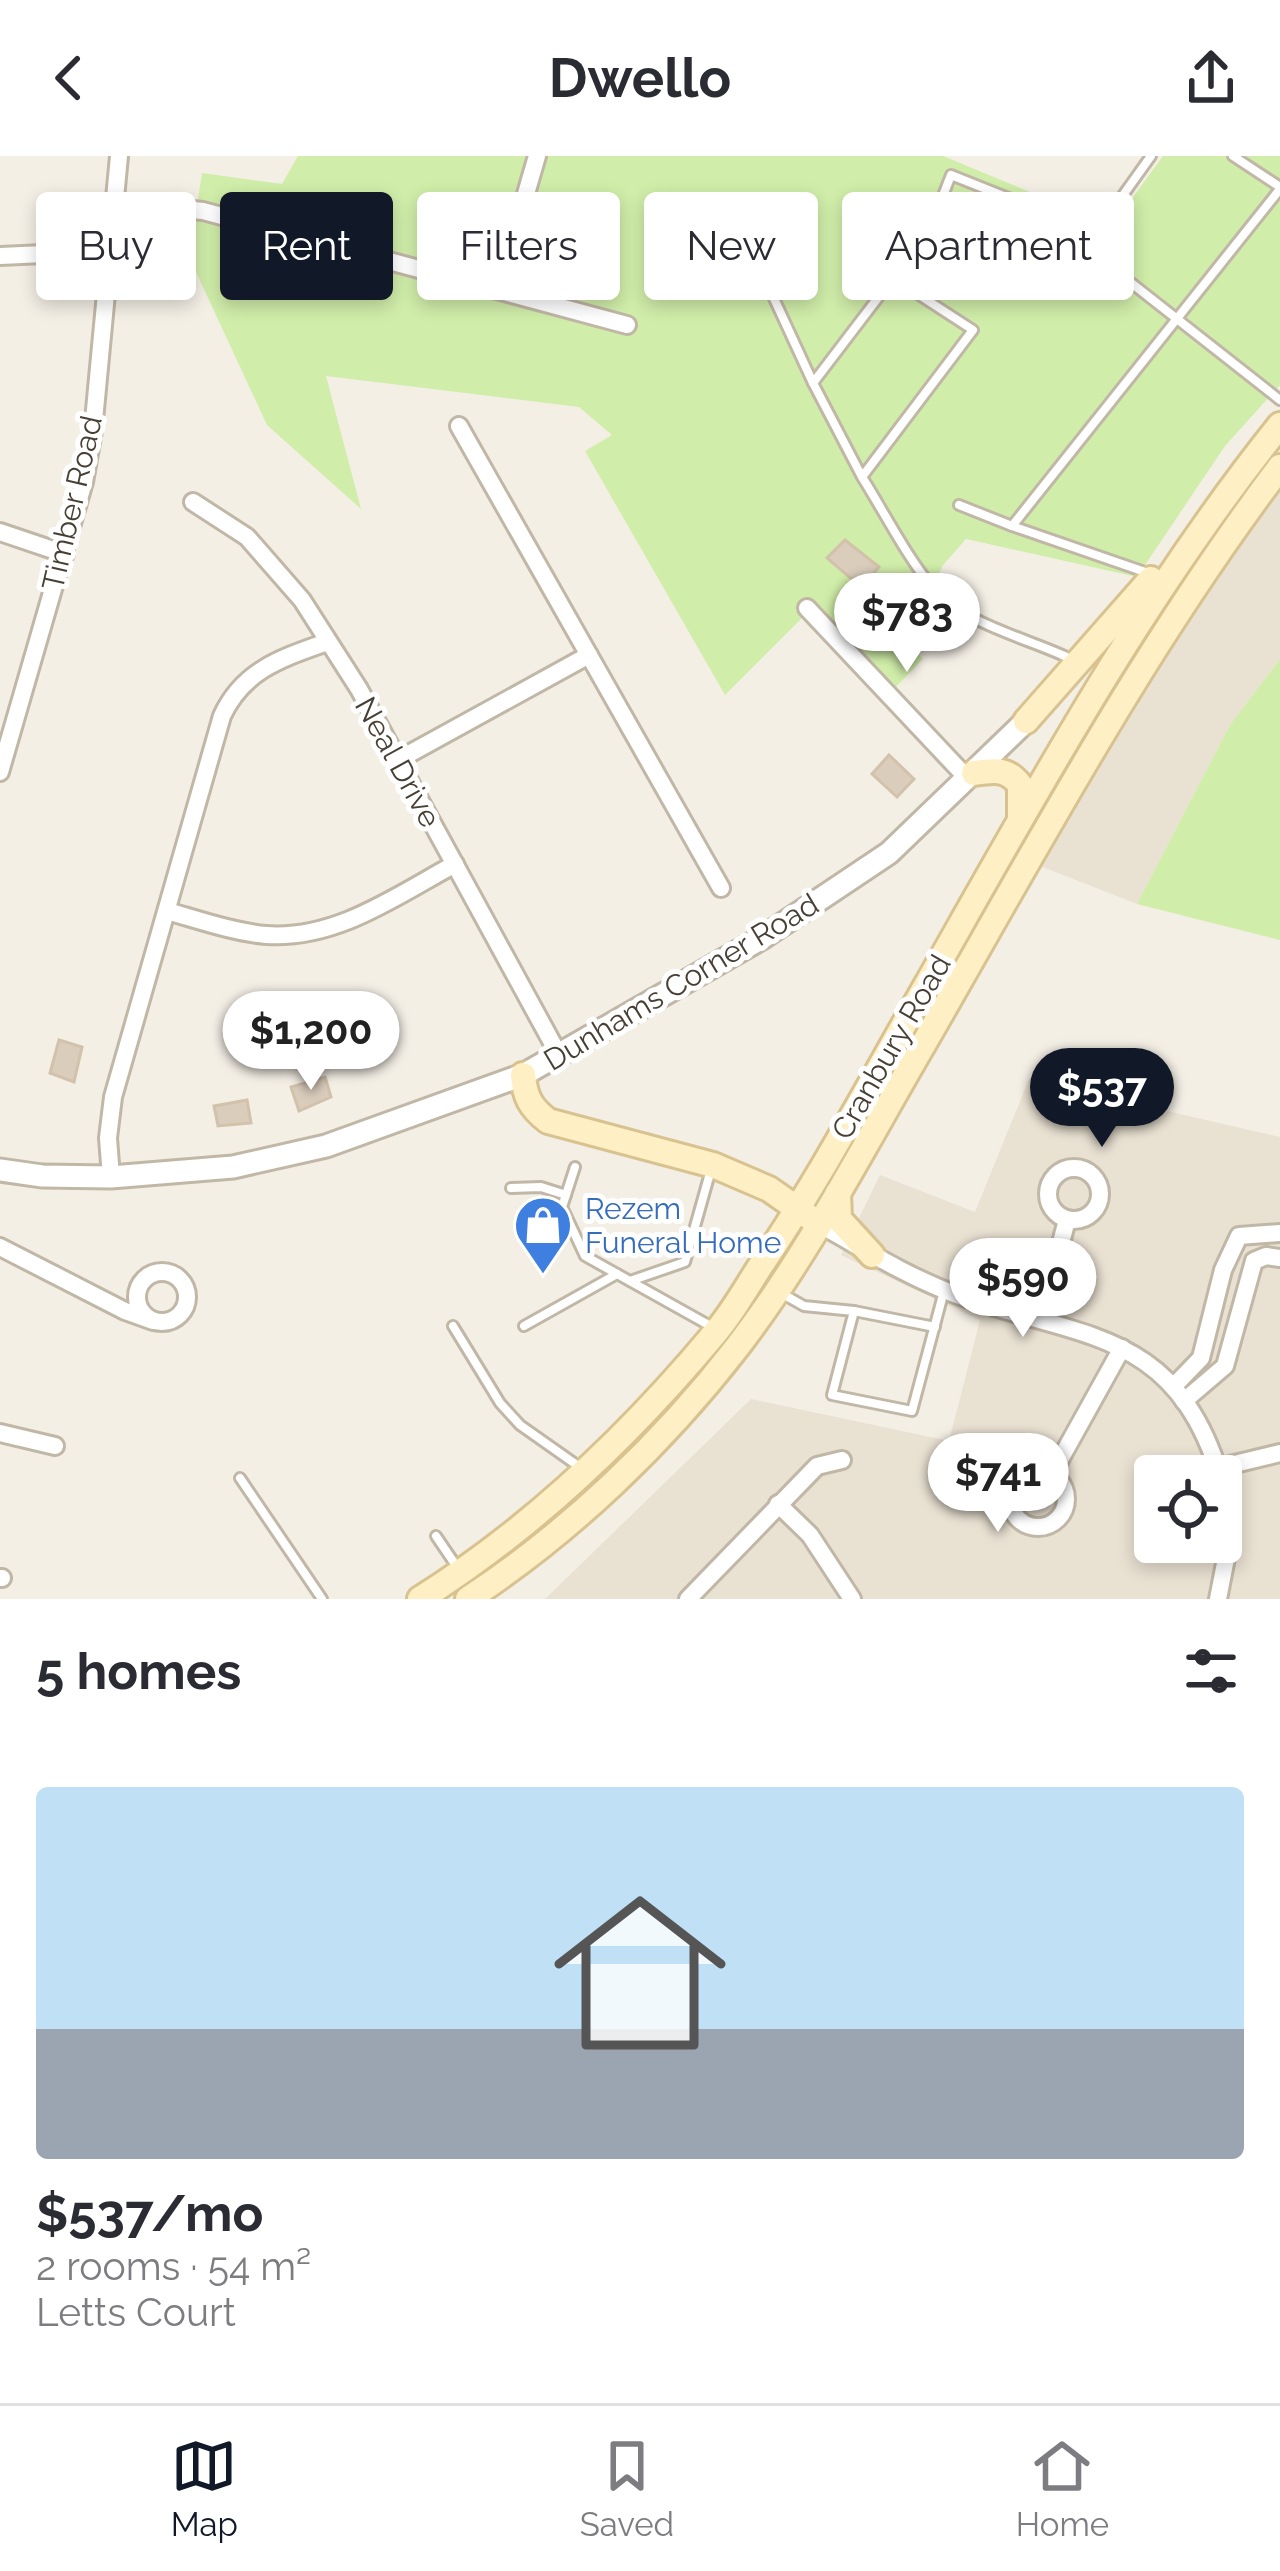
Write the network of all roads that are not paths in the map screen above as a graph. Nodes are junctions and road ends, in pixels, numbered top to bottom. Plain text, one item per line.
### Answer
1 (119, 156) edge
2 (537, 156) edge
3 (1151, 156) edge
4 (1233, 156) edge
5 (1280, 188) edge
6 (114, 192) edge
7 (527, 192) edge
8 (944, 192) edge
9 (994, 192) edge
10 (1125, 192) edge
11 (196, 211) edge
12 (36, 254) edge
13 (0, 256) edge
14 (417, 269) edge
15 (1134, 285) edge
16 (104, 300) edge
17 (535, 300) edge
18 (775, 300) edge
19 (1178, 318) junction
20 (627, 325) dead end
21 (813, 383) junction
22 (1280, 400) edge
23 (1280, 425) edge
24 (459, 426) dead end
25 (1280, 467) edge
26 (862, 477) junction
27 (1220, 500) junction
28 (193, 502) dead end
29 (959, 505) dead end
30 (1012, 526) junction
31 (0, 532) edge
32 (64, 554) junction
33 (1154, 575) junction
34 (807, 608) dead end
35 (327, 642) junction
36 (1151, 650) junction
37 (589, 655) junction
38 (1078, 662) junction
39 (1094, 696) junction
40 (1026, 721) junction
41 (398, 760) junction
42 (0, 772) edge
43 (971, 776) junction
44 (1019, 820) junction
45 (1045, 835) junction
46 (454, 864) junction
47 (721, 888) dead end
48 (167, 911) junction
49 (560, 1057) junction
50 (523, 1075) junction
51 (713, 1165) junction
52 (575, 1167) dead end
53 (0, 1170) edge
54 (111, 1177) junction
55 (840, 1187) junction
56 (511, 1188) dead end
57 (566, 1195) junction
58 (809, 1217) junction
59 (1067, 1220) dead end
60 (1280, 1233) edge
61 (1249, 1234) junction
62 (0, 1247) edge
63 (872, 1255) junction
64 (1271, 1258) edge
65 (618, 1274) junction
66 (630, 1282) junction
67 (776, 1289) junction
68 (944, 1290) junction
69 (853, 1311) junction
70 (1040, 1318) junction
71 (153, 1321) dead end
72 (524, 1325) dead end
73 (453, 1326) dead end
74 (934, 1327) junction
75 (718, 1330) junction
76 (1122, 1348) junction
77 (1179, 1394) junction
78 (0, 1433) edge
79 (55, 1446) dead end
80 (1280, 1453) edge
81 (1213, 1455) edge
82 (842, 1460) dead end
83 (1242, 1466) edge
84 (587, 1472) junction
85 (1052, 1474) dead end
86 (240, 1478) dead end
87 (778, 1504) junction
88 (436, 1536) dead end
89 (1225, 1563) edge
90 (461, 1574) junction
91 (322, 1599) edge
92 (420, 1599) edge
93 (468, 1599) edge
94 (688, 1599) edge
95 (852, 1599) edge
96 (1218, 1599) edge

1 - 6 street, Timber Road
2 - 7 street
3 - 10 lane
4 - 5 lane
5 - 19 lane
8 - 9 lane
11 - 14 street
12 - 13 street
15 - 19 lane
16 - 32 street, Timber Road
17 - 20 street
18 - 21 lane
19 - 22 lane
19 - 30 lane
21 - 26 lane
21 - 26 lane
23 - 27 main road, Cranbury Road
24 - 37 street
25 - 36 main road, Cranbury Road
26 - 38 lane
27 - 33 main road
27 - 39 main road, Cranbury Road
28 - 35 street, Neal Drive
29 - 30 lane
30 - 33 lane
31 - 32 street
32 - 42 street, Timber Road
33 - 38 main road
34 - 43 street
35 - 41 street, Neal Drive
35 - 48 street
36 - 39 main road
36 - 45 main road, Cranbury Road
37 - 41 street
37 - 47 street
38 - 40 main road
39 - 40 main road
39 - 44 main road, Cranbury Road
40 - 43 street, Dunhams Corner Road
41 - 46 street, Neal Drive
43 - 44 main road
43 - 49 street, Dunhams Corner Road
44 - 45 lane
44 - 58 main road, Cranbury Road
45 - 55 main road, Cranbury Road
46 - 48 street
46 - 49 street, Neal Drive
48 - 54 street
49 - 50 street, Dunhams Corner Road
50 - 51 main road
50 - 54 street, Dunhams Corner Road
51 - 58 main road
51 - 66 lane
52 - 57 lane
53 - 54 street, Dunhams Corner Road
55 - 58 main road, Cranbury Road
55 - 63 main road
56 - 57 lane
57 - 65 lane
58 - 63 street
58 - 67 main road, Cranbury Road
58 - 75 main road, Cranbury Road
59 - 70 street
60 - 61 street
61 - 64 street
61 - 77 street
62 - 71 street
63 - 68 street
64 - 77 street
65 - 66 lane
65 - 72 lane
66 - 75 lane
67 - 69 lane
67 - 93 main road, Cranbury Road
68 - 70 street
68 - 74 lane
69 - 74 lane
69 - 74 lane
70 - 76 street
73 - 84 lane
75 - 84 main road, Cranbury Road
76 - 77 street
76 - 85 street
77 - 81 street
78 - 79 street
80 - 83 street
82 - 87 street
84 - 90 main road, Cranbury Road
86 - 91 lane
87 - 94 street
87 - 95 street
88 - 90 lane
89 - 96 street
90 - 92 main road, Cranbury Road

